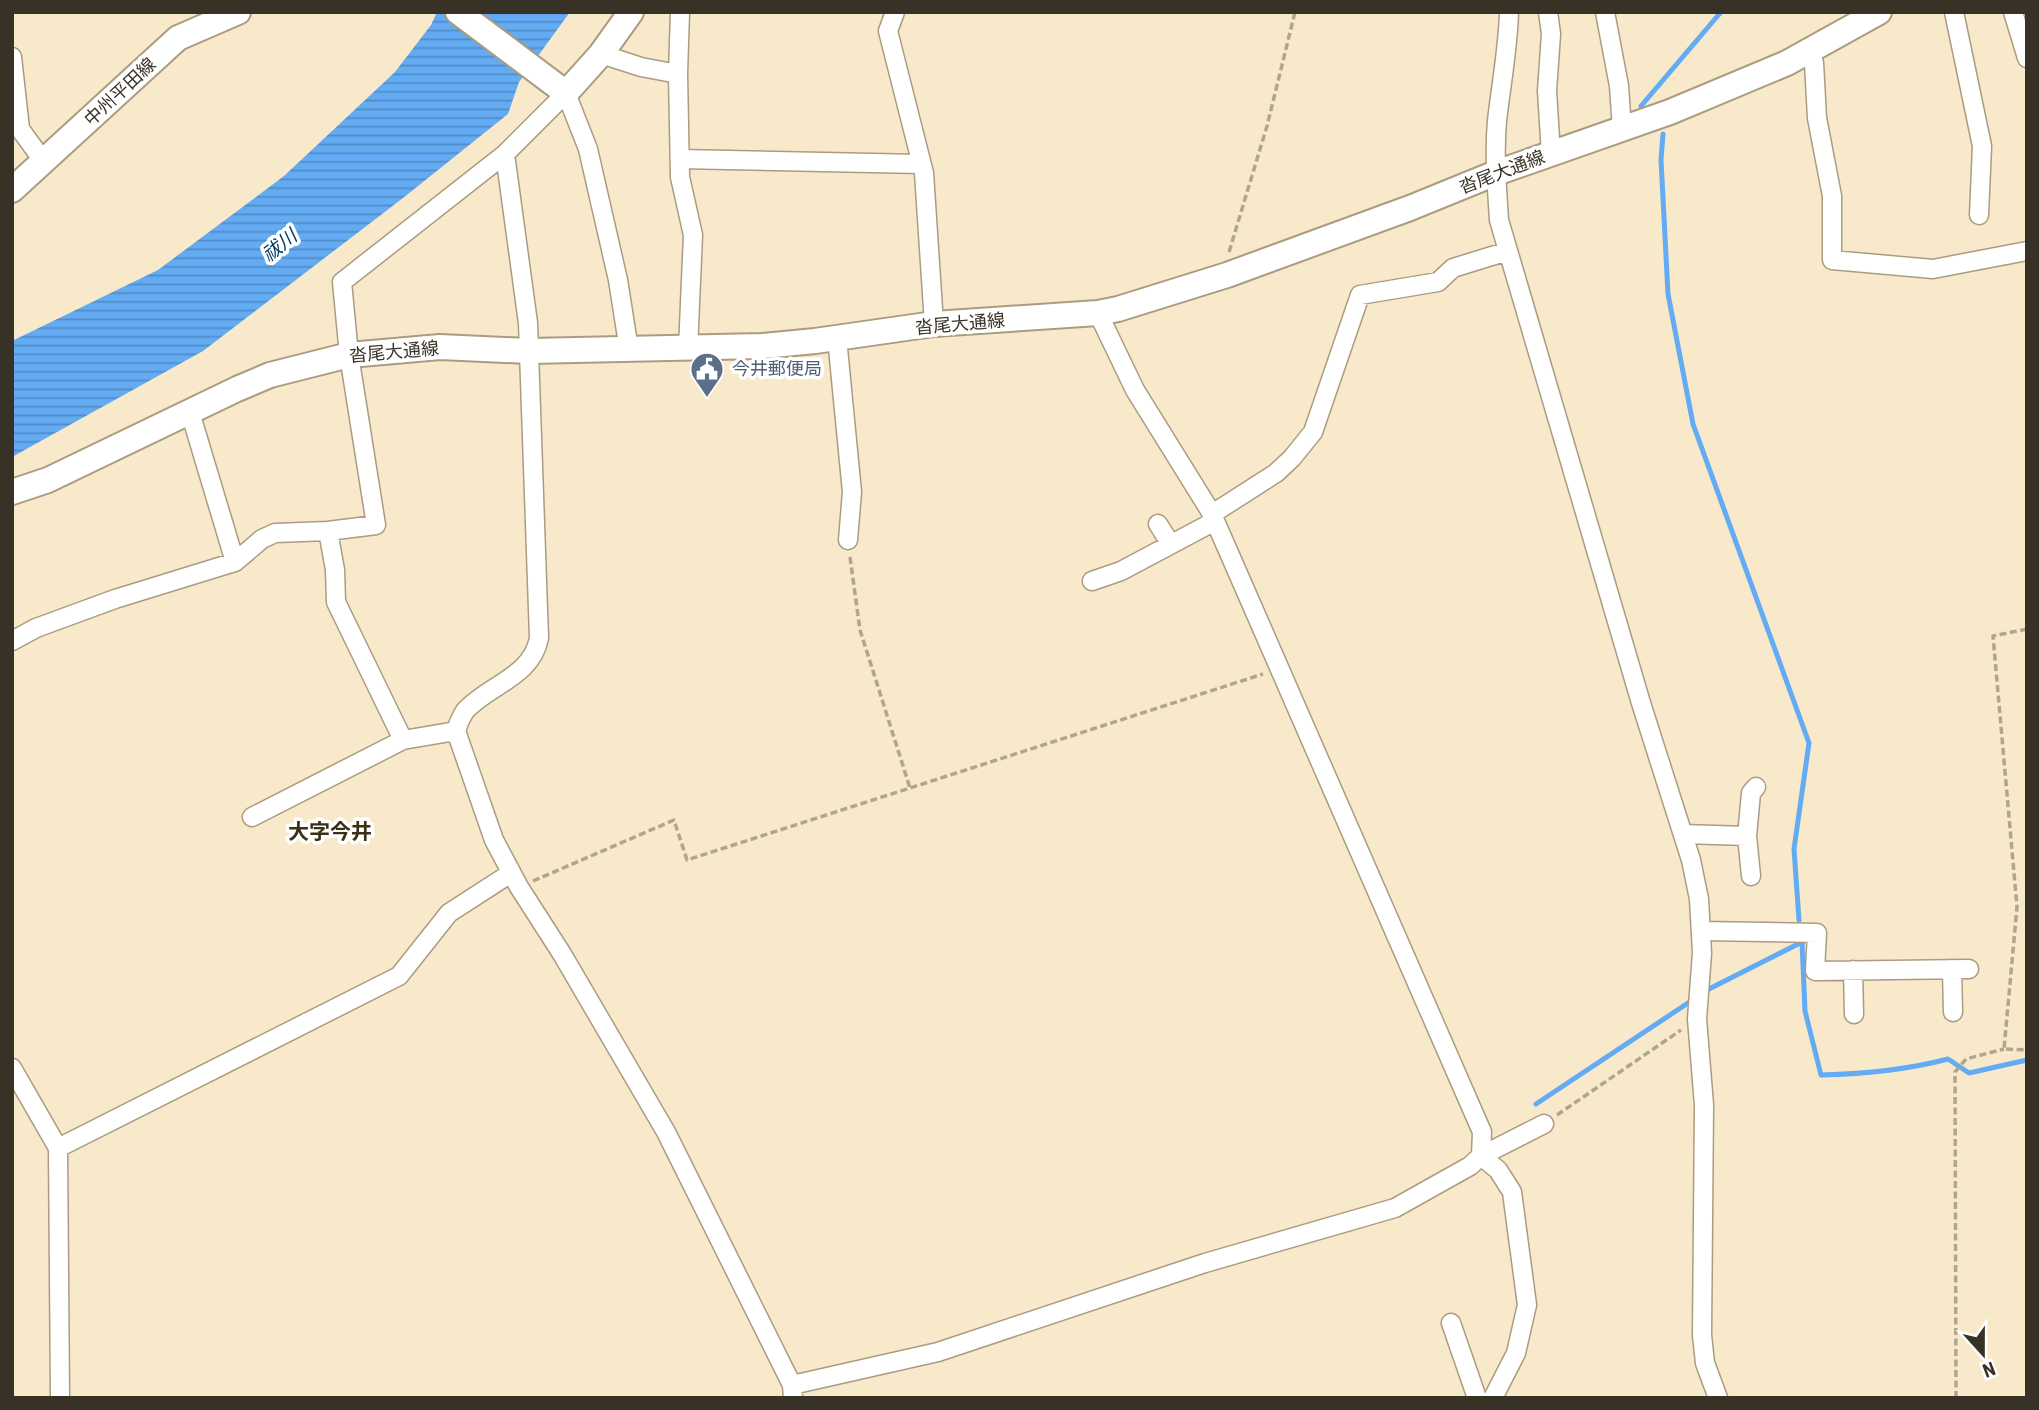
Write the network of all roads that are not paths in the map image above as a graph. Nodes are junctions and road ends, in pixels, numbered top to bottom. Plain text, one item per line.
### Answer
1 (238, 12) edge
2 (458, 12) edge
3 (631, 12) edge
4 (680, 12) edge
5 (895, 12) edge
6 (1509, 12) edge
7 (1548, 12) edge
8 (1605, 12) edge
9 (1879, 12) edge
10 (1954, 12) edge
11 (2013, 12) edge
12 (1810, 51) junction
13 (601, 54) junction
14 (12, 57) edge
15 (2027, 58) edge
16 (678, 74) junction
17 (564, 91) junction
18 (1622, 129) junction
19 (505, 153) junction
20 (1551, 154) junction
21 (680, 159) junction
22 (44, 162) junction
23 (921, 164) junction
24 (1496, 173) junction
25 (12, 190) edge
26 (1979, 215) dead end
27 (1508, 251) junction
28 (2027, 251) edge
29 (1098, 313) junction
30 (934, 324) junction
31 (837, 338) junction
32 (688, 349) junction
33 (528, 351) junction
34 (629, 351) junction
35 (349, 355) junction
36 (190, 412) junction
37 (12, 492) edge
38 (1214, 517) junction
39 (1158, 524) dead end
40 (328, 531) junction
41 (848, 540) road end
42 (1170, 543) junction
43 (235, 562) junction
44 (1092, 581) dead end
45 (12, 641) edge
46 (456, 732) junction
47 (403, 740) junction
48 (1756, 787) dead end
49 (252, 817) dead end
50 (1683, 834) junction
51 (1747, 836) junction
52 (1751, 876) dead end
53 (515, 880) junction
54 (1702, 931) junction
55 (1853, 970) junction
56 (1953, 1012) dead end
57 (1854, 1014) dead end
58 (12, 1068) edge
59 (1544, 1124) road end
60 (58, 1148) junction
61 (1481, 1156) junction
62 (1451, 1323) dead end
63 (793, 1391) edge
64 (60, 1398) edge
65 (1477, 1398) edge
66 (1493, 1398) edge
67 (1718, 1398) edge

1 - 22 main road, 中州平田線
2 - 17 main road
3 - 13 main road
4 - 16 street
5 - 23 street
6 - 24 street
7 - 20 street
8 - 18 street
9 - 12 main road, 沓尾大通線
10 - 26 street
11 - 15 street
12 - 18 main road, 沓尾大通線
12 - 28 street
13 - 16 street
13 - 17 main road
14 - 22 street
16 - 21 street
17 - 19 street
17 - 34 street
18 - 20 main road, 沓尾大通線
19 - 33 street
19 - 35 street
20 - 24 main road, 沓尾大通線
21 - 23 street
21 - 32 street
22 - 25 main road, 中州平田線
23 - 30 street
24 - 27 street
24 - 29 main road, 沓尾大通線
27 - 38 street
27 - 50 street
29 - 30 main road, 沓尾大通線
29 - 38 street
30 - 31 main road, 沓尾大通線
31 - 32 main road, 沓尾大通線
31 - 41 street
32 - 34 main road, 沓尾大通線
33 - 34 main road, 沓尾大通線
33 - 35 main road, 沓尾大通線
33 - 46 street
35 - 36 main road, 沓尾大通線
35 - 40 street
36 - 37 main road, 沓尾大通線
36 - 43 street
38 - 42 street
38 - 61 street
39 - 42 street
40 - 43 street
40 - 47 street
42 - 44 street
43 - 45 street
46 - 47 street
46 - 53 street
47 - 49 street
48 - 51 street
50 - 51 street
50 - 54 street
51 - 52 street
53 - 60 street
53 - 63 street
54 - 55 street
54 - 67 street
55 - 56 street
55 - 57 street
58 - 60 street
59 - 61 street
60 - 64 street
61 - 63 street
61 - 66 street
62 - 65 street

